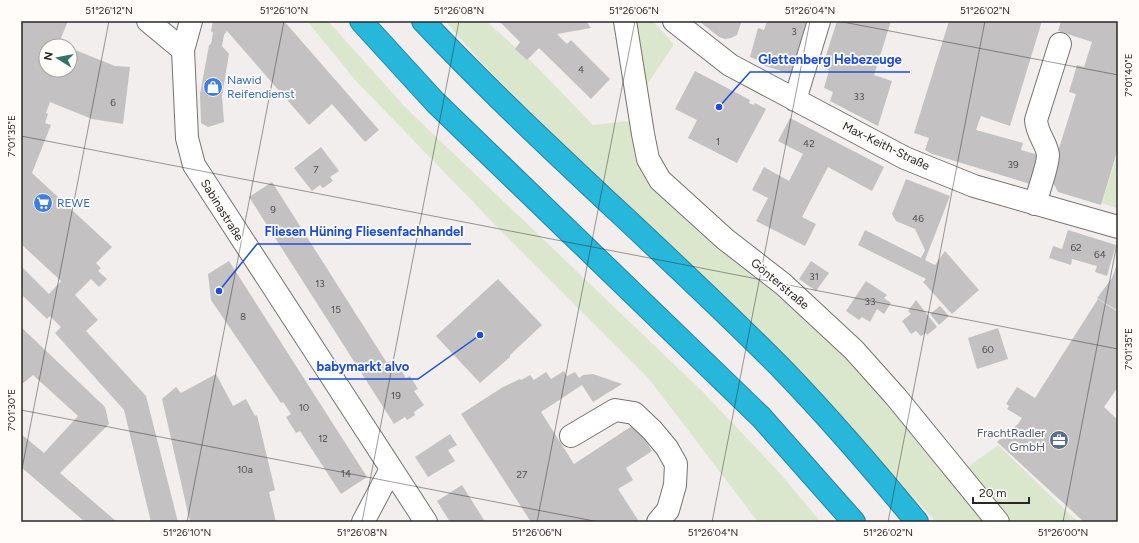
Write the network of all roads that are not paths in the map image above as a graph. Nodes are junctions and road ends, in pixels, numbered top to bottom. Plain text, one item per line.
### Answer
1 (148, 21) edge
2 (191, 21) edge
3 (361, 21) edge
4 (422, 21) edge
5 (626, 21) edge
6 (674, 21) edge
7 (819, 21) edge
8 (1060, 44) dead end
9 (182, 50) junction
10 (794, 100) junction
11 (1035, 204) junction
12 (1118, 227) edge
13 (571, 436) dead end
14 (391, 469) junction
15 (363, 522) edge
16 (426, 522) edge
17 (658, 522) edge
18 (854, 522) edge
19 (917, 522) edge
20 (998, 522) edge

1 - 9 street
2 - 9 street
3 - 18 highway
4 - 19 highway
5 - 20 street, Gönterstraße
6 - 10 street, Max-Keith-Straße
7 - 10 street
8 - 11 street
9 - 14 street, Sabinastraße
10 - 11 street, Max-Keith-Straße
11 - 12 street, Max-Keith-Straße
13 - 17 street
14 - 15 street
14 - 16 street, Sabinastraße

